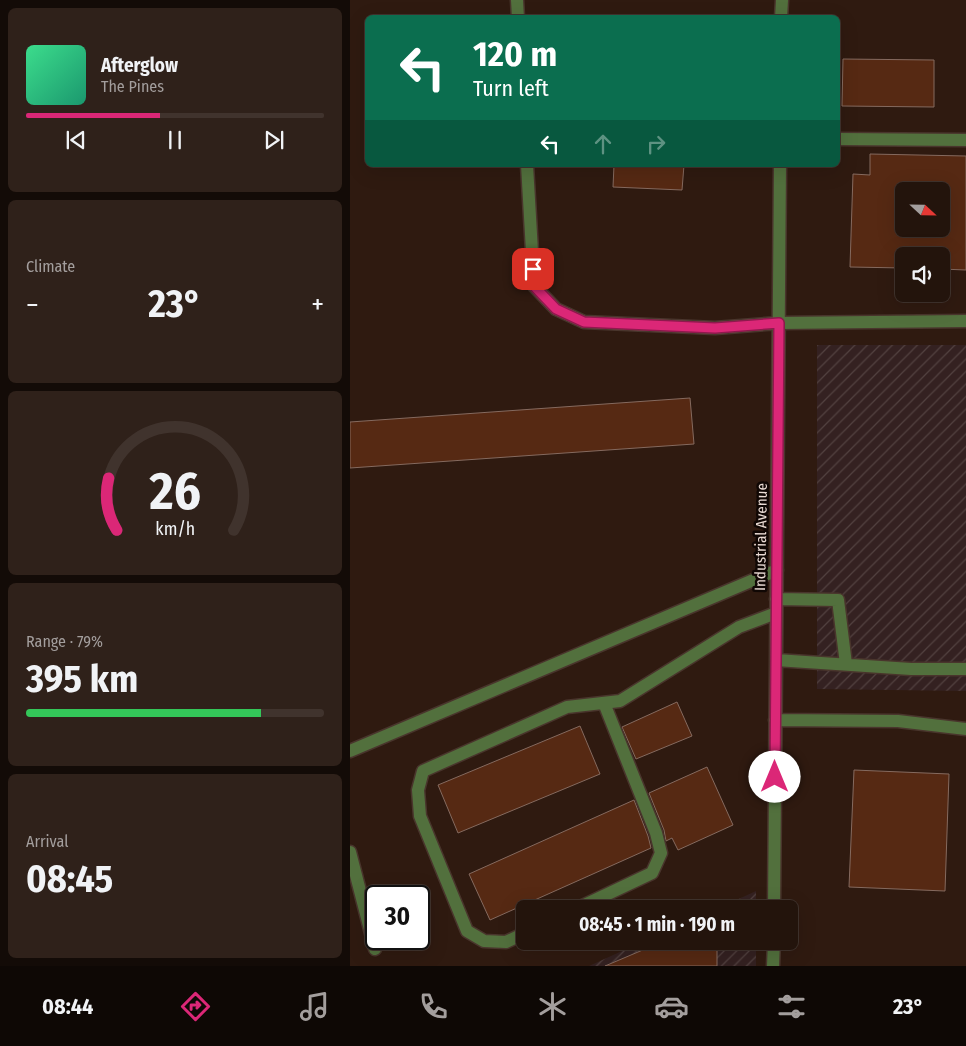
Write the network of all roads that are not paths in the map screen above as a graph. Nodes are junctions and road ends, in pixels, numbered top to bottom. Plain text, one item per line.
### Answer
1 (517, 0) edge
2 (782, 0) edge
3 (518, 15) edge
4 (781, 15) edge
5 (840, 139) edge
6 (966, 140) edge
7 (527, 167) edge
8 (780, 167) edge
9 (966, 320) edge
10 (779, 323) junction
11 (777, 570) junction
12 (776, 598) junction
13 (776, 613) junction
14 (776, 660) junction
15 (846, 664) junction
16 (966, 669) edge
17 (604, 703) junction
18 (775, 720) junction
19 (966, 729) edge
20 (350, 751) edge
21 (350, 852) edge
22 (594, 900) edge
23 (774, 900) edge
24 (365, 910) edge
25 (516, 937) edge
26 (774, 950) edge
27 (773, 966) edge

1 - 3 street
2 - 4 street
5 - 6 street
7 - 10 street
8 - 10 street, Industrial Avenue
9 - 10 street
10 - 11 street, Industrial Avenue
11 - 12 street, Industrial Avenue
11 - 20 street
12 - 13 street, Industrial Avenue
12 - 15 street
13 - 14 street, Industrial Avenue
13 - 17 street
14 - 15 street
14 - 18 street, Industrial Avenue
15 - 16 street
17 - 22 street
17 - 25 street
18 - 19 street
18 - 23 street, Industrial Avenue
21 - 24 street
26 - 27 street

